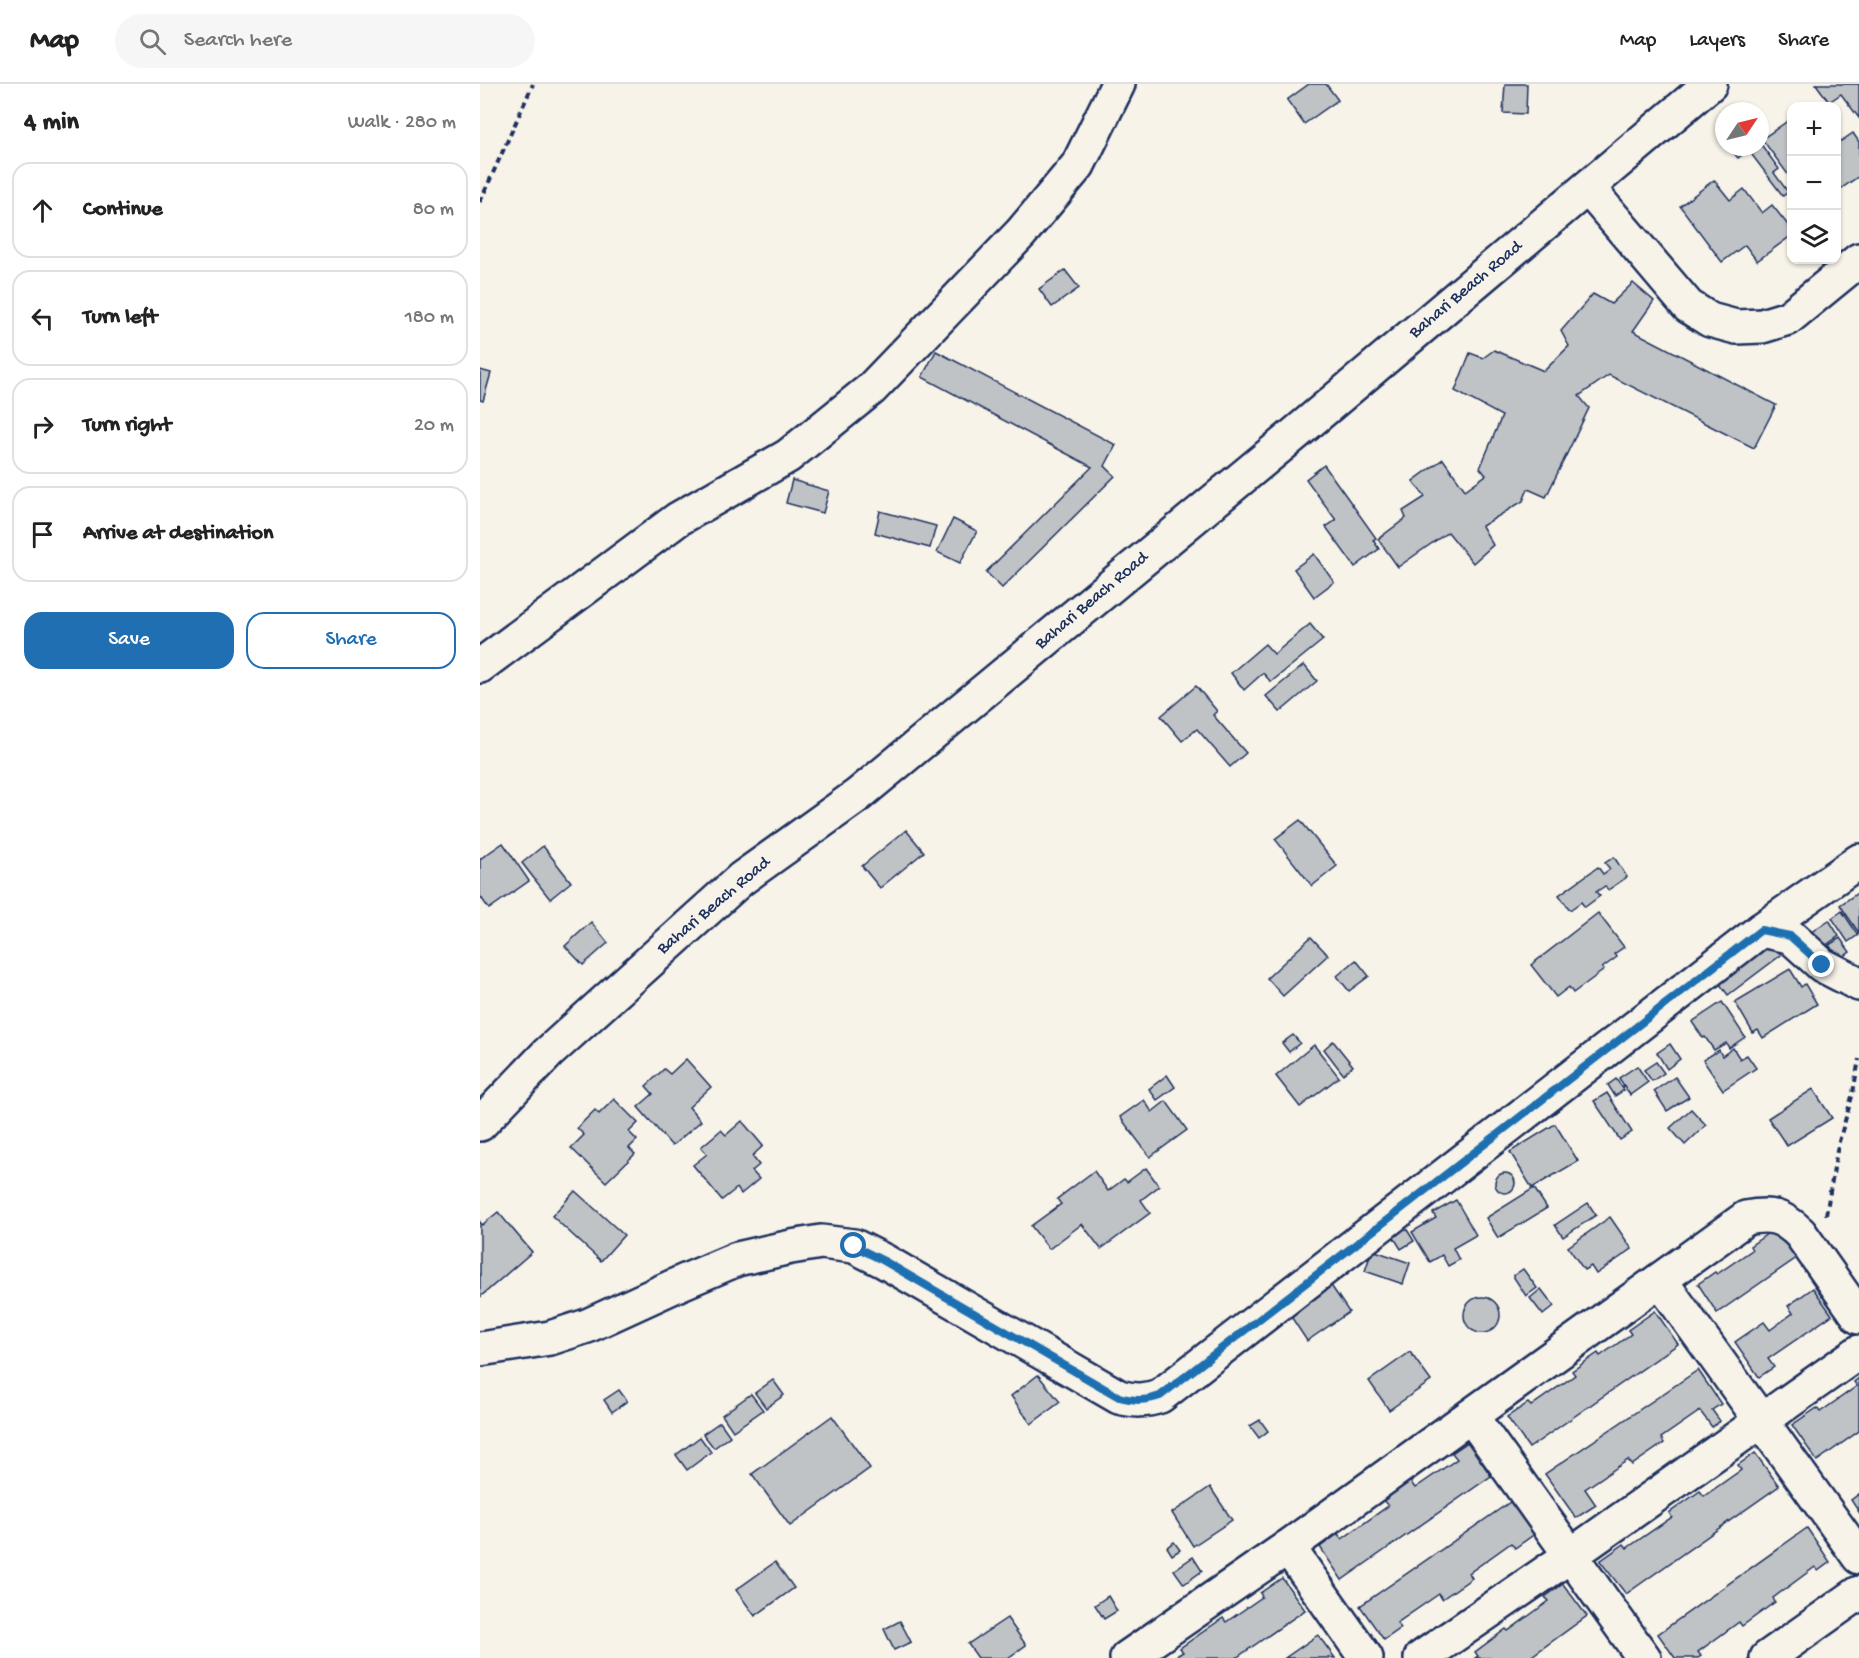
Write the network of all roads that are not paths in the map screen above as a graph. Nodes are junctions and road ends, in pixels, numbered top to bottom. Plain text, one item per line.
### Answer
1 (1118, 84) edge
2 (1710, 84) edge
3 (1588, 188) junction
4 (1859, 260) edge
5 (480, 666) edge
6 (1859, 861) edge
7 (1761, 930) junction
8 (1859, 984) edge
9 (480, 1124) edge
10 (1660, 1280) junction
11 (1859, 1317) edge
12 (480, 1349) edge
13 (1859, 1352) edge
14 (1471, 1416) junction
15 (1761, 1420) junction
16 (1288, 1546) junction
17 (1570, 1555) junction
18 (1859, 1557) edge
19 (1859, 1593) edge
20 (1126, 1658) edge
21 (1366, 1658) edge
22 (1420, 1658) edge
23 (1644, 1658) edge
24 (1767, 1658) edge

1 - 5 street
2 - 3 street, Bahari Beach Road
3 - 4 street
3 - 9 street, Bahari Beach Road
6 - 7 street
7 - 8 street
7 - 12 street
10 - 11 street
10 - 14 street
10 - 15 street
13 - 15 street
14 - 16 street
14 - 17 street
15 - 17 street
15 - 18 street
16 - 20 street
16 - 21 street
17 - 22 street
17 - 23 street
19 - 24 street

